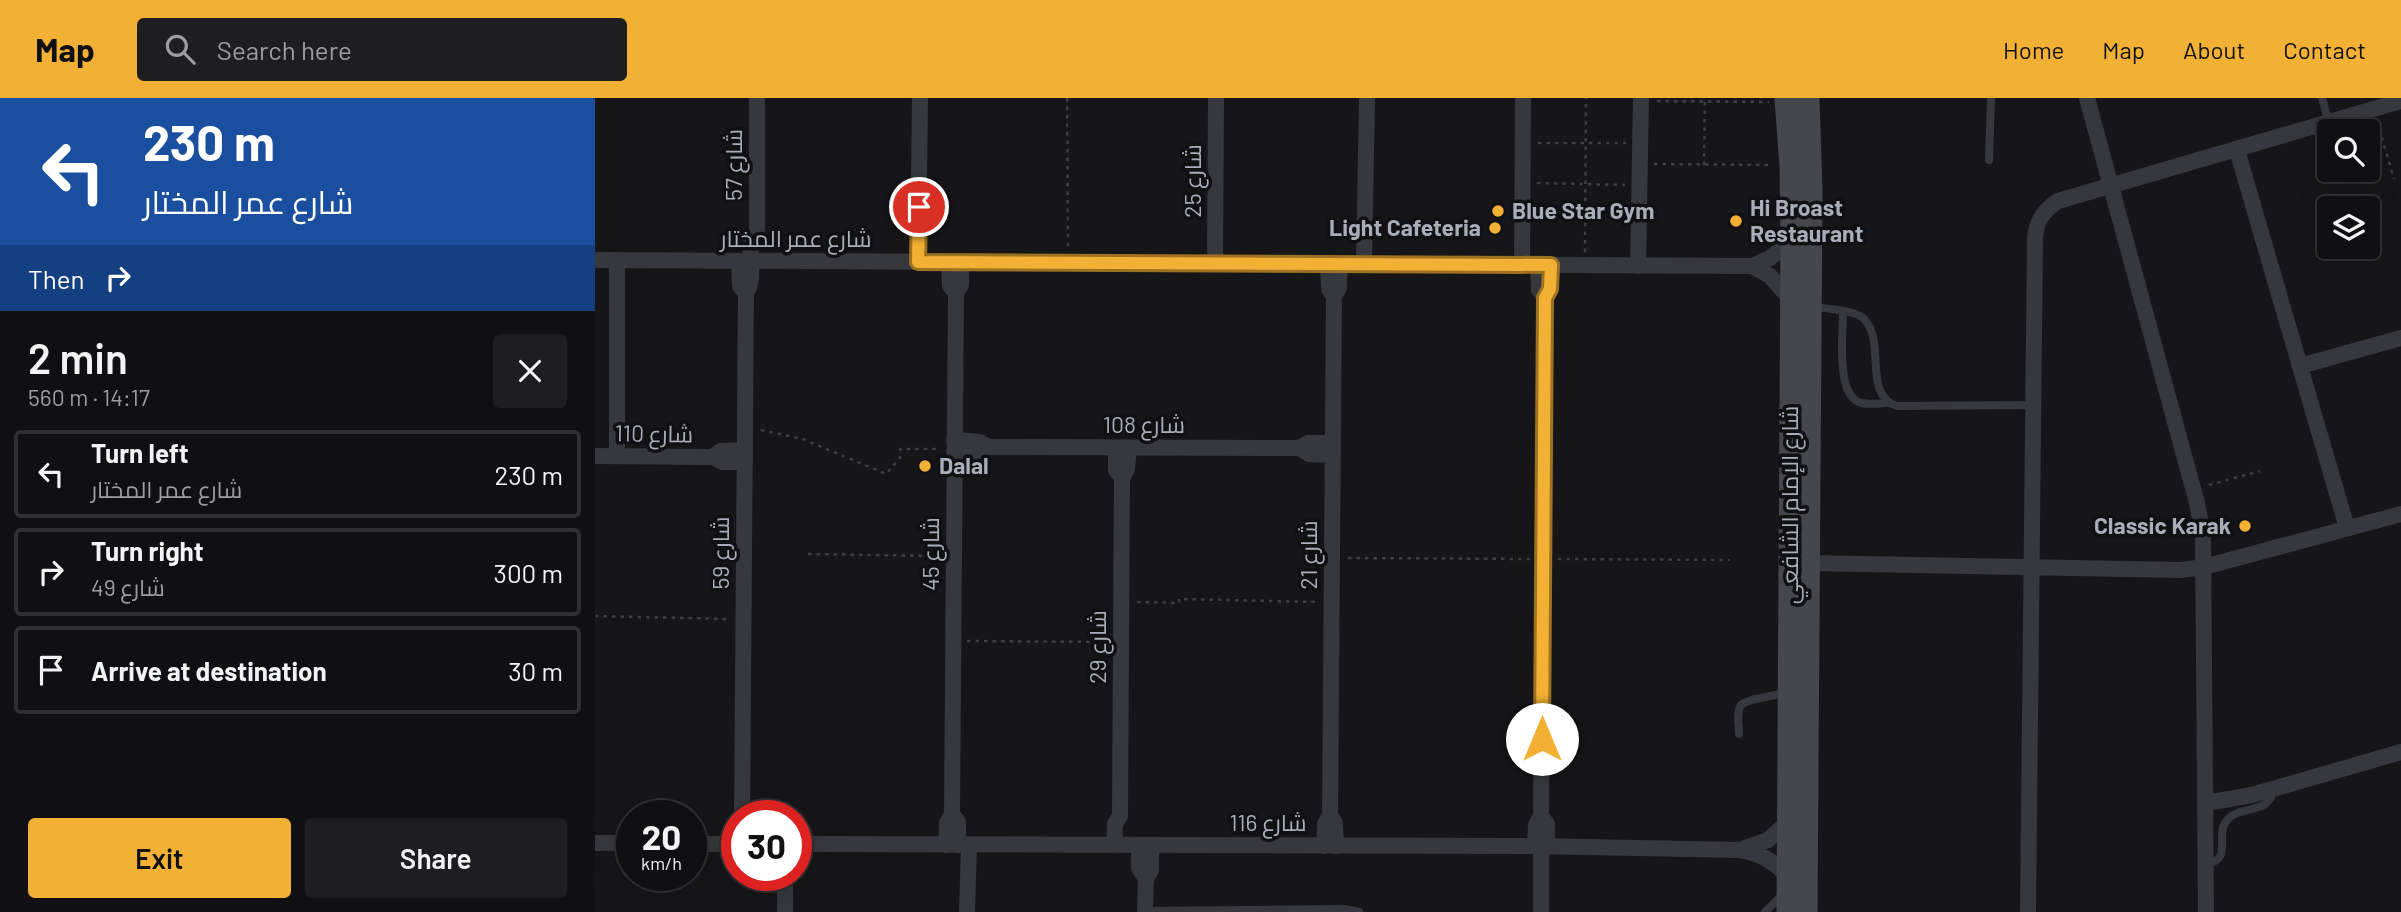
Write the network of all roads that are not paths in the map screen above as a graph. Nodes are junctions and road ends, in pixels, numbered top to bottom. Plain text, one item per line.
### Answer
1 (757, 98) edge
2 (920, 98) edge
3 (1216, 98) edge
4 (1367, 98) edge
5 (1523, 98) edge
6 (1991, 98) edge
7 (2087, 98) edge
8 (2322, 98) edge
9 (1641, 99) edge
10 (1801, 100) edge
11 (2401, 101) edge
12 (2328, 119) edge
13 (2342, 119) edge
14 (2317, 127) edge
15 (2237, 150) junction
16 (1989, 160) dead end
17 (2110, 186) junction
18 (1792, 240) junction
19 (595, 260) edge
20 (617, 260) junction
21 (751, 261) junction
22 (918, 262) junction
23 (955, 262) junction
24 (1216, 264) junction
25 (1334, 264) junction
26 (1364, 264) junction
27 (1537, 265) junction
28 (1637, 266) junction
29 (1752, 266) junction
30 (1801, 303) junction
31 (1843, 311) junction
32 (2401, 338) edge
33 (2300, 366) junction
34 (1889, 403) junction
35 (2033, 405) junction
36 (954, 447) junction
37 (1122, 448) junction
38 (1333, 449) junction
39 (595, 456) edge
40 (617, 456) junction
41 (745, 456) junction
42 (2401, 514) edge
43 (2347, 528) junction
44 (1808, 563) junction
45 (2031, 567) junction
46 (2204, 567) junction
47 (1789, 691) junction
48 (1739, 734) dead end
49 (2401, 752) edge
50 (2274, 788) junction
51 (741, 800) edge
52 (2206, 803) junction
53 (1788, 822) junction
54 (595, 843) edge
55 (616, 843) edge
56 (812, 844) edge
57 (958, 845) junction
58 (1133, 845) junction
59 (1330, 846) junction
60 (1541, 847) junction
61 (1739, 850) junction
62 (2206, 864) junction
63 (785, 891) edge
64 (1788, 893) edge
65 (785, 912) edge
66 (967, 912) edge
67 (1145, 912) edge
68 (1359, 912) edge
69 (1541, 912) edge
70 (1765, 912) edge
71 (1806, 912) edge
72 (2028, 912) edge
73 (2206, 912) edge

1 - 21 street, شارع 57
2 - 22 street
3 - 24 street, شارع 25
4 - 26 street
5 - 27 street
6 - 16 lane
7 - 17 street
8 - 12 lane
9 - 28 street
10 - 18 street, شارع الإمام الشافعي
10 - 30 street, شارع الإمام الشافعي
11 - 13 street
14 - 15 street
15 - 17 street
15 - 33 street
17 - 35 street
17 - 46 street
18 - 29 street
18 - 30 street, شارع الإمام الشافعي
19 - 20 street, شارع عمر المختار
20 - 21 street, شارع عمر المختار
20 - 40 street
21 - 22 street, شارع عمر المختار
21 - 41 street, شارع 59
22 - 23 street, شارع عمر المختار
23 - 24 street, شارع عمر المختار
23 - 36 street, شارع 45
24 - 25 street, شارع عمر المختار
25 - 26 street, شارع عمر المختار
25 - 38 street, شارع 21
26 - 27 street, شارع عمر المختار
27 - 28 street, شارع عمر المختار
27 - 60 street
28 - 29 street, شارع عمر المختار
29 - 30 street
30 - 31 lane
30 - 44 street, شارع الإمام الشافعي
30 - 47 street, شارع الإمام الشافعي
31 - 34 lane
31 - 34 lane
32 - 33 street
33 - 43 street
34 - 35 lane
35 - 45 street
36 - 37 street, شارع 108
36 - 57 street, شارع 45
37 - 38 street, شارع 108
37 - 58 street, شارع 29
38 - 59 street, شارع 21
39 - 40 street, شارع 110
40 - 41 street, شارع 110
41 - 51 street, شارع 59
42 - 43 street
43 - 46 street
44 - 45 street
44 - 71 street, شارع الإمام الشافعي
45 - 46 street
45 - 72 street
46 - 52 street
47 - 48 lane
47 - 53 street, شارع الإمام الشافعي
49 - 50 street
50 - 52 street
50 - 62 lane
52 - 62 street
53 - 61 street, شارع 116
53 - 64 street, شارع الإمام الشافعي
54 - 55 street
56 - 57 street, شارع 116
57 - 58 street, شارع 116
57 - 66 street, شارع 45
58 - 59 street, شارع 116
58 - 67 street, شارع 29
59 - 60 street, شارع 116
60 - 61 street, شارع 116
60 - 69 street
61 - 64 street, شارع 116
62 - 73 street
63 - 65 street
64 - 70 lane
67 - 68 lane

